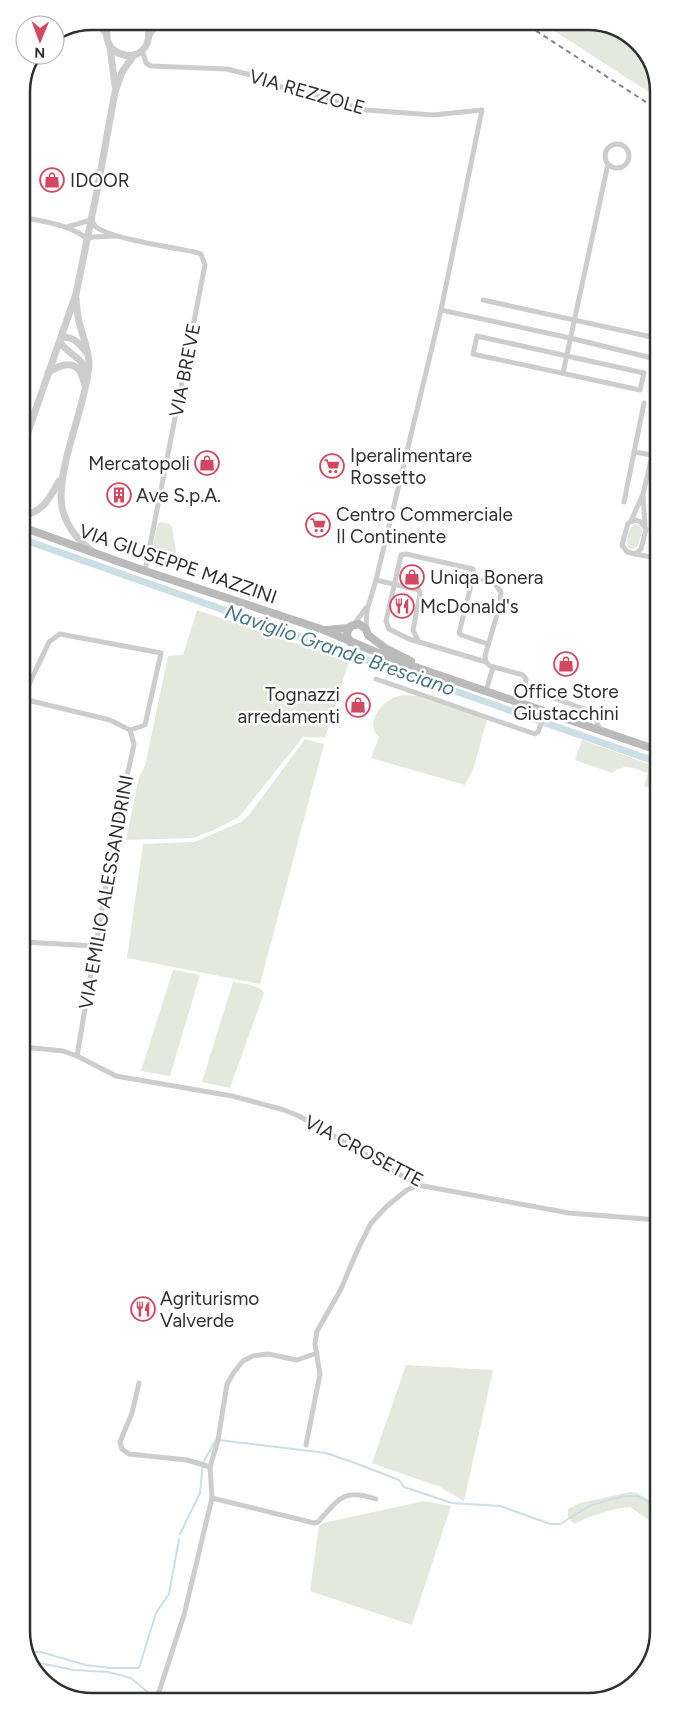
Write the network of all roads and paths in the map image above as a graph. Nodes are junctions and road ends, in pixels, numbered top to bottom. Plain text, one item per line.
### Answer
1 (103, 30) edge
2 (108, 30) edge
3 (147, 30) edge
4 (153, 30) edge
5 (106, 35) junction
6 (149, 35) junction
7 (109, 45) junction
8 (142, 50) junction
9 (134, 55) junction
10 (115, 92) junction
11 (608, 164) junction
12 (30, 219) edge
13 (91, 220) junction
14 (67, 227) junction
15 (117, 236) junction
16 (87, 239) junction
17 (76, 294) junction
18 (483, 300) dead end
19 (441, 310) junction
20 (574, 320) junction
21 (650, 337) edge
22 (570, 338) junction
23 (61, 340) junction
24 (87, 354) junction
25 (566, 356) junction
26 (650, 358) edge
27 (563, 373) junction
28 (48, 374) junction
29 (87, 376) junction
30 (85, 386) junction
31 (644, 403) dead end
32 (30, 426) edge
33 (634, 452) junction
34 (650, 456) edge
35 (650, 464) edge
36 (61, 476) junction
37 (643, 494) junction
38 (624, 502) dead end
39 (30, 514) edge
40 (631, 520) junction
41 (645, 525) junction
42 (30, 530) edge
43 (641, 549) junction
44 (95, 553) junction
45 (635, 554) junction
46 (649, 556) joint
47 (145, 571) junction
48 (376, 580) junction
49 (483, 580) dead end
50 (394, 584) junction
51 (368, 603) junction
52 (351, 626) junction
53 (324, 630) junction
54 (413, 630) junction
55 (367, 632) junction
56 (400, 634) junction
57 (418, 641) junction
58 (354, 643) junction
59 (488, 644) junction
60 (486, 662) junction
61 (493, 667) junction
62 (440, 674) junction
63 (376, 679) dead end
64 (30, 683) edge
65 (486, 691) junction
66 (30, 700) edge
67 (545, 715) junction
68 (130, 730) junction
69 (600, 730) junction
70 (650, 748) edge
71 (30, 942) edge
72 (96, 946) junction
73 (30, 1048) edge
74 (77, 1056) junction
75 (418, 1185) junction
76 (650, 1219) edge
77 (317, 1353) junction
78 (139, 1383) dead end
79 (306, 1445) dead end
80 (210, 1467) junction
81 (212, 1498) junction
82 (376, 1499) dead end
83 (159, 1693) edge

1 - 5 street
2 - 5 street
3 - 6 street
4 - 6 street
5 - 7 street
6 - 8 street
7 - 9 street
7 - 10 street
8 - 9 street
8 - 19 street, VIA REZZOLE
9 - 10 street
10 - 13 street
11 - 11 street
11 - 20 street
12 - 14 street
13 - 14 street
13 - 15 street
13 - 16 street
14 - 16 street
15 - 16 street
15 - 47 street, VIA BREVE
16 - 17 street
17 - 23 street
17 - 24 street
18 - 20 street
19 - 22 street
19 - 48 street
20 - 21 street
20 - 22 street
22 - 25 street
22 - 26 street
23 - 24 street
23 - 28 street
23 - 29 street
24 - 29 street
25 - 27 street
25 - 27 street
25 - 27 street
28 - 30 street
28 - 32 street
29 - 30 street
30 - 36 street
31 - 33 street
33 - 34 street
33 - 38 street
35 - 37 street
36 - 39 street
36 - 44 street
37 - 40 street
37 - 41 street
40 - 41 street
40 - 45 street
41 - 43 street
42 - 44 main road, VIA GIUSEPPE MAZZINI
43 - 45 street
43 - 46 street
44 - 47 main road, VIA GIUSEPPE MAZZINI
45 - 46 street
47 - 53 main road, VIA GIUSEPPE MAZZINI
48 - 50 street
48 - 51 street
49 - 59 street
50 - 54 street
50 - 56 street
50 - 59 street
51 - 52 street
51 - 55 street
52 - 53 main road, VIA GIUSEPPE MAZZINI
52 - 55 main road
52 - 58 main road
53 - 58 main road, VIA GIUSEPPE MAZZINI
54 - 56 street
54 - 57 street
55 - 58 main road
55 - 62 main road
56 - 57 street
57 - 60 street
58 - 62 main road, VIA GIUSEPPE MAZZINI
59 - 60 street
60 - 61 street
61 - 65 street
61 - 69 street
62 - 65 main road
63 - 67 street
64 - 68 street
65 - 67 main road
66 - 68 street
67 - 69 main road
68 - 72 street, VIA EMILIO ALESSANDRINI
69 - 70 main road
71 - 72 street
72 - 74 street, VIA EMILIO ALESSANDRINI
73 - 74 street, VIA CROSETTE
74 - 75 street, VIA CROSETTE
75 - 76 street, VIA CROSETTE
75 - 77 street
77 - 79 street
77 - 80 street
78 - 80 street
80 - 81 street
81 - 82 street
81 - 83 street

